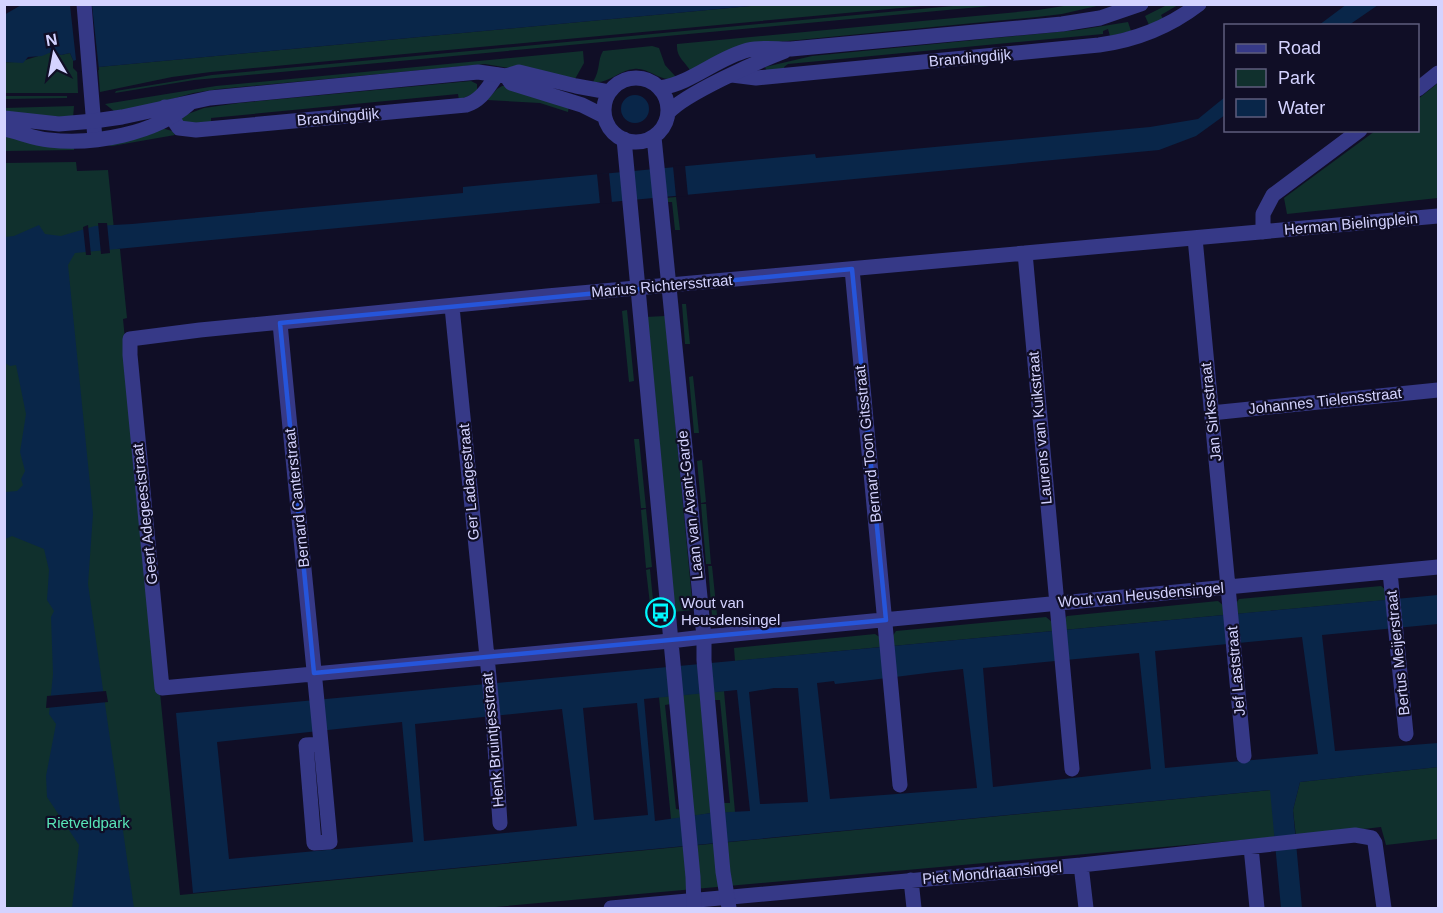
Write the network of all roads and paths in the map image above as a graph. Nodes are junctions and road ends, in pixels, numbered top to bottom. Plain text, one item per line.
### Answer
1 (84, 4) edge
2 (1141, 4) edge
3 (1199, 4) edge
4 (791, 49) junction
5 (1438, 73) edge
6 (732, 75) junction
7 (501, 76) junction
8 (660, 88) junction
9 (1419, 88) edge
10 (609, 92) junction
11 (167, 112) junction
12 (668, 113) junction
13 (604, 116) junction
14 (4, 118) edge
15 (94, 121) junction
16 (4, 129) edge
17 (1357, 132) edge
18 (654, 137) junction
19 (95, 139) junction
20 (624, 139) junction
21 (1438, 216) edge
22 (1263, 232) junction
23 (1195, 238) junction
24 (1025, 254) junction
25 (852, 269) junction
26 (668, 285) junction
27 (638, 288) junction
28 (452, 307) junction
29 (280, 322) junction
30 (130, 339) joint
31 (1438, 390) edge
32 (1211, 412) junction
33 (1438, 567) edge
34 (1390, 572) junction
35 (1228, 586) junction
36 (1057, 603) junction
37 (886, 620) junction
38 (704, 637) junction
39 (670, 641) junction
40 (487, 665) junction
41 (314, 673) junction
42 (162, 688) joint
43 (1406, 734) dead end
44 (321, 744) junction
45 (1244, 756) dead end
46 (1072, 768) dead end
47 (900, 785) dead end
48 (500, 823) dead end
49 (1251, 847) junction
50 (1081, 865) junction
51 (912, 880) junction
52 (729, 903) edge
53 (693, 904) edge
54 (611, 909) edge
55 (914, 909) edge
56 (1086, 909) edge
57 (1257, 909) edge
58 (1384, 909) edge

1 - 15 street
2 - 4 street, Brandingdijk
3 - 6 street, Brandingdijk
4 - 6 street, Brandingdijk
4 - 8 street, Brandingdijk
5 - 9 street
6 - 12 street, Brandingdijk
7 - 10 street, Brandingdijk
7 - 11 street, Brandingdijk
7 - 11 street, Brandingdijk
7 - 13 street, Brandingdijk
8 - 10 street
8 - 12 street
10 - 13 street
11 - 15 street, Brandingdijk
11 - 19 street, Brandingdijk
12 - 18 street
13 - 20 street
14 - 15 street, Brandingdijk
15 - 19 street
16 - 19 street, Brandingdijk
17 - 22 street, Herman Bielingplein
18 - 20 street
18 - 26 street, Laan van Avant-Garde
20 - 27 street
21 - 22 street, Herman Bielingplein
22 - 23 street, Herman Bielingplein
23 - 24 street, Marius Richtersstraat
23 - 32 street, Jan Sirksstraat
24 - 25 street, Marius Richtersstraat
24 - 36 street, Laurens van Kuikstraat
25 - 26 street, Marius Richtersstraat
25 - 37 street, Bernard Toon Gitsstraat
26 - 27 street, Marius Richtersstraat
26 - 38 street, Laan van Avant-Garde
27 - 28 street, Marius Richtersstraat
27 - 39 street
28 - 29 street, Marius Richtersstraat
28 - 40 street, Ger Ladagestraat
29 - 30 street, Marius Richtersstraat
29 - 41 street, Bernard Canterstraat
30 - 42 street, Geert Adegeeststraat
31 - 32 street, Johannes Tielensstraat
32 - 35 street, Jan Sirksstraat
33 - 34 street, Wout van Heusdensingel
34 - 35 street, Wout van Heusdensingel
34 - 43 street, Bertus Meijerstraat
35 - 36 street, Wout van Heusdensingel
35 - 45 street, Jef Laststraat
36 - 37 street, Wout van Heusdensingel
36 - 46 street, Laurens van Kuikstraat
37 - 38 street, Wout van Heusdensingel
37 - 47 street, Bernard Toon Gitsstraat
38 - 39 street, Wout van Heusdensingel
38 - 52 street, Laan van Avant-Garde
39 - 40 street, Wout van Heusdensingel
39 - 53 street
40 - 41 street, Wout van Heusdensingel
40 - 48 street, Henk Bruintjesstraat
41 - 42 street, Wout van Heusdensingel
41 - 44 street, Bernard Canterstraat
44 - 44 street, Bernard Canterstraat
49 - 50 street, Piet Mondriaansingel
49 - 57 street
49 - 58 street, Piet Mondriaansingel
50 - 51 street, Piet Mondriaansingel
50 - 56 street
51 - 52 street, Piet Mondriaansingel
51 - 55 street
52 - 53 street, Piet Mondriaansingel
53 - 54 street, Piet Mondriaansingel

